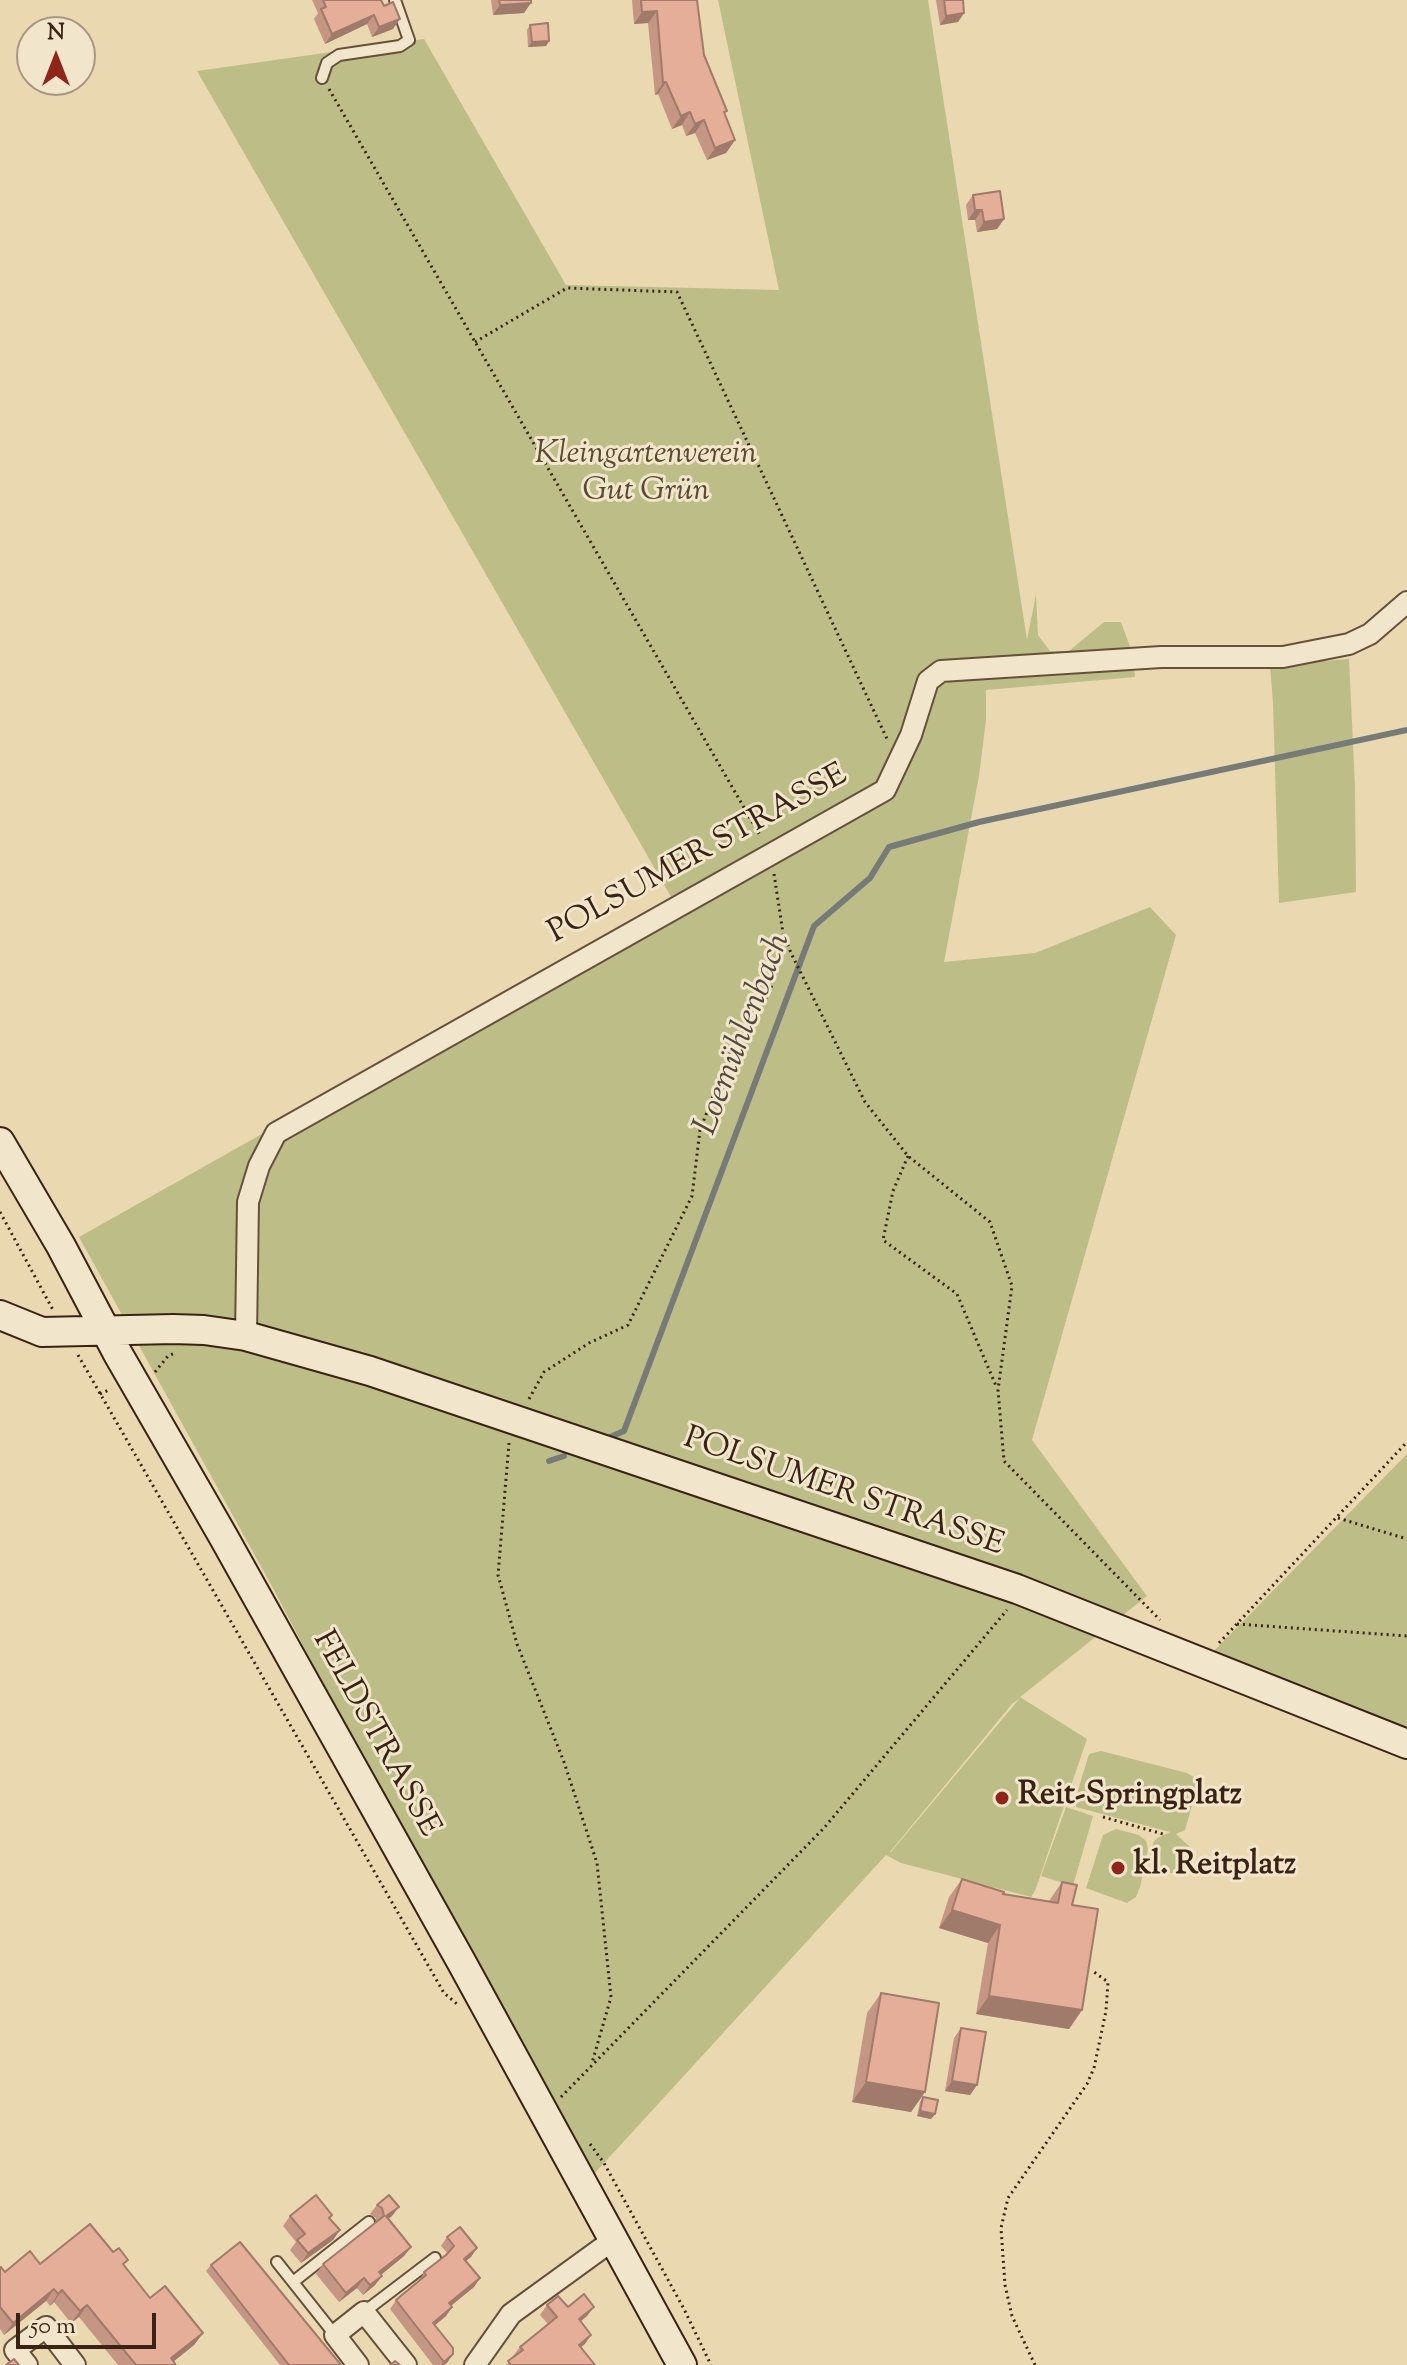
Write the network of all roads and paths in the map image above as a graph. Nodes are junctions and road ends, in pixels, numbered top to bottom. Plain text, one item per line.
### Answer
1 (395, 0) edge
2 (322, 78) joint
3 (475, 342) junction
4 (1407, 602) edge
5 (898, 763) junction
6 (771, 854) junction
7 (783, 933) junction
8 (0, 1142) edge
9 (908, 1156) junction
10 (0, 1212) edge
11 (0, 1315) edge
12 (65, 1332) junction
13 (107, 1332) junction
14 (246, 1336) junction
15 (998, 1390) junction
16 (100, 1394) dead end
17 (513, 1428) junction
18 (1407, 1442) edge
19 (1336, 1518) junction
20 (1407, 1539) edge
21 (1017, 1589) junction
22 (1162, 1622) dead end
23 (1237, 1624) junction
24 (1407, 1636) edge
25 (1199, 1661) junction
26 (1407, 1744) edge
27 (1103, 1817) dead end
28 (1163, 1834) dead end
29 (1094, 1972) edge
30 (591, 2067) junction
31 (556, 2102) dead end
32 (369, 2222) dead end
33 (613, 2240) junction
34 (435, 2258) dead end
35 (277, 2262) dead end
36 (293, 2282) junction
37 (364, 2312) junction
38 (335, 2335) junction
39 (388, 2343) junction
40 (14, 2359) edge
41 (75, 2365) edge
42 (359, 2365) edge
43 (406, 2365) edge
44 (475, 2365) edge
45 (682, 2365) edge
46 (1035, 2365) edge

1 - 2 lane
2 - 3 path
3 - 5 path
3 - 6 path
4 - 5 street, POLSUMER STRASSE
5 - 6 street, POLSUMER STRASSE
6 - 7 path
6 - 14 street, POLSUMER STRASSE
7 - 9 path
7 - 17 path
8 - 13 street, FELDSTRASSE
9 - 15 path
9 - 15 path
10 - 12 path
11 - 12 street, POLSUMER STRASSE
12 - 13 street, POLSUMER STRASSE
12 - 16 path
13 - 14 street, POLSUMER STRASSE
13 - 33 street, FELDSTRASSE
14 - 17 street, POLSUMER STRASSE
15 - 22 path
17 - 21 street, POLSUMER STRASSE
17 - 30 path
18 - 19 path
19 - 20 path
19 - 23 path
21 - 25 street, POLSUMER STRASSE
21 - 30 path
23 - 24 path
23 - 25 path
25 - 26 street, POLSUMER STRASSE
27 - 28 path
29 - 46 path
30 - 31 path
32 - 36 lane
33 - 44 street
33 - 45 street, FELDSTRASSE
34 - 37 lane
35 - 36 lane
36 - 38 lane
37 - 38 street
37 - 39 street
38 - 42 street
39 - 42 street
39 - 43 street
40 - 41 street

